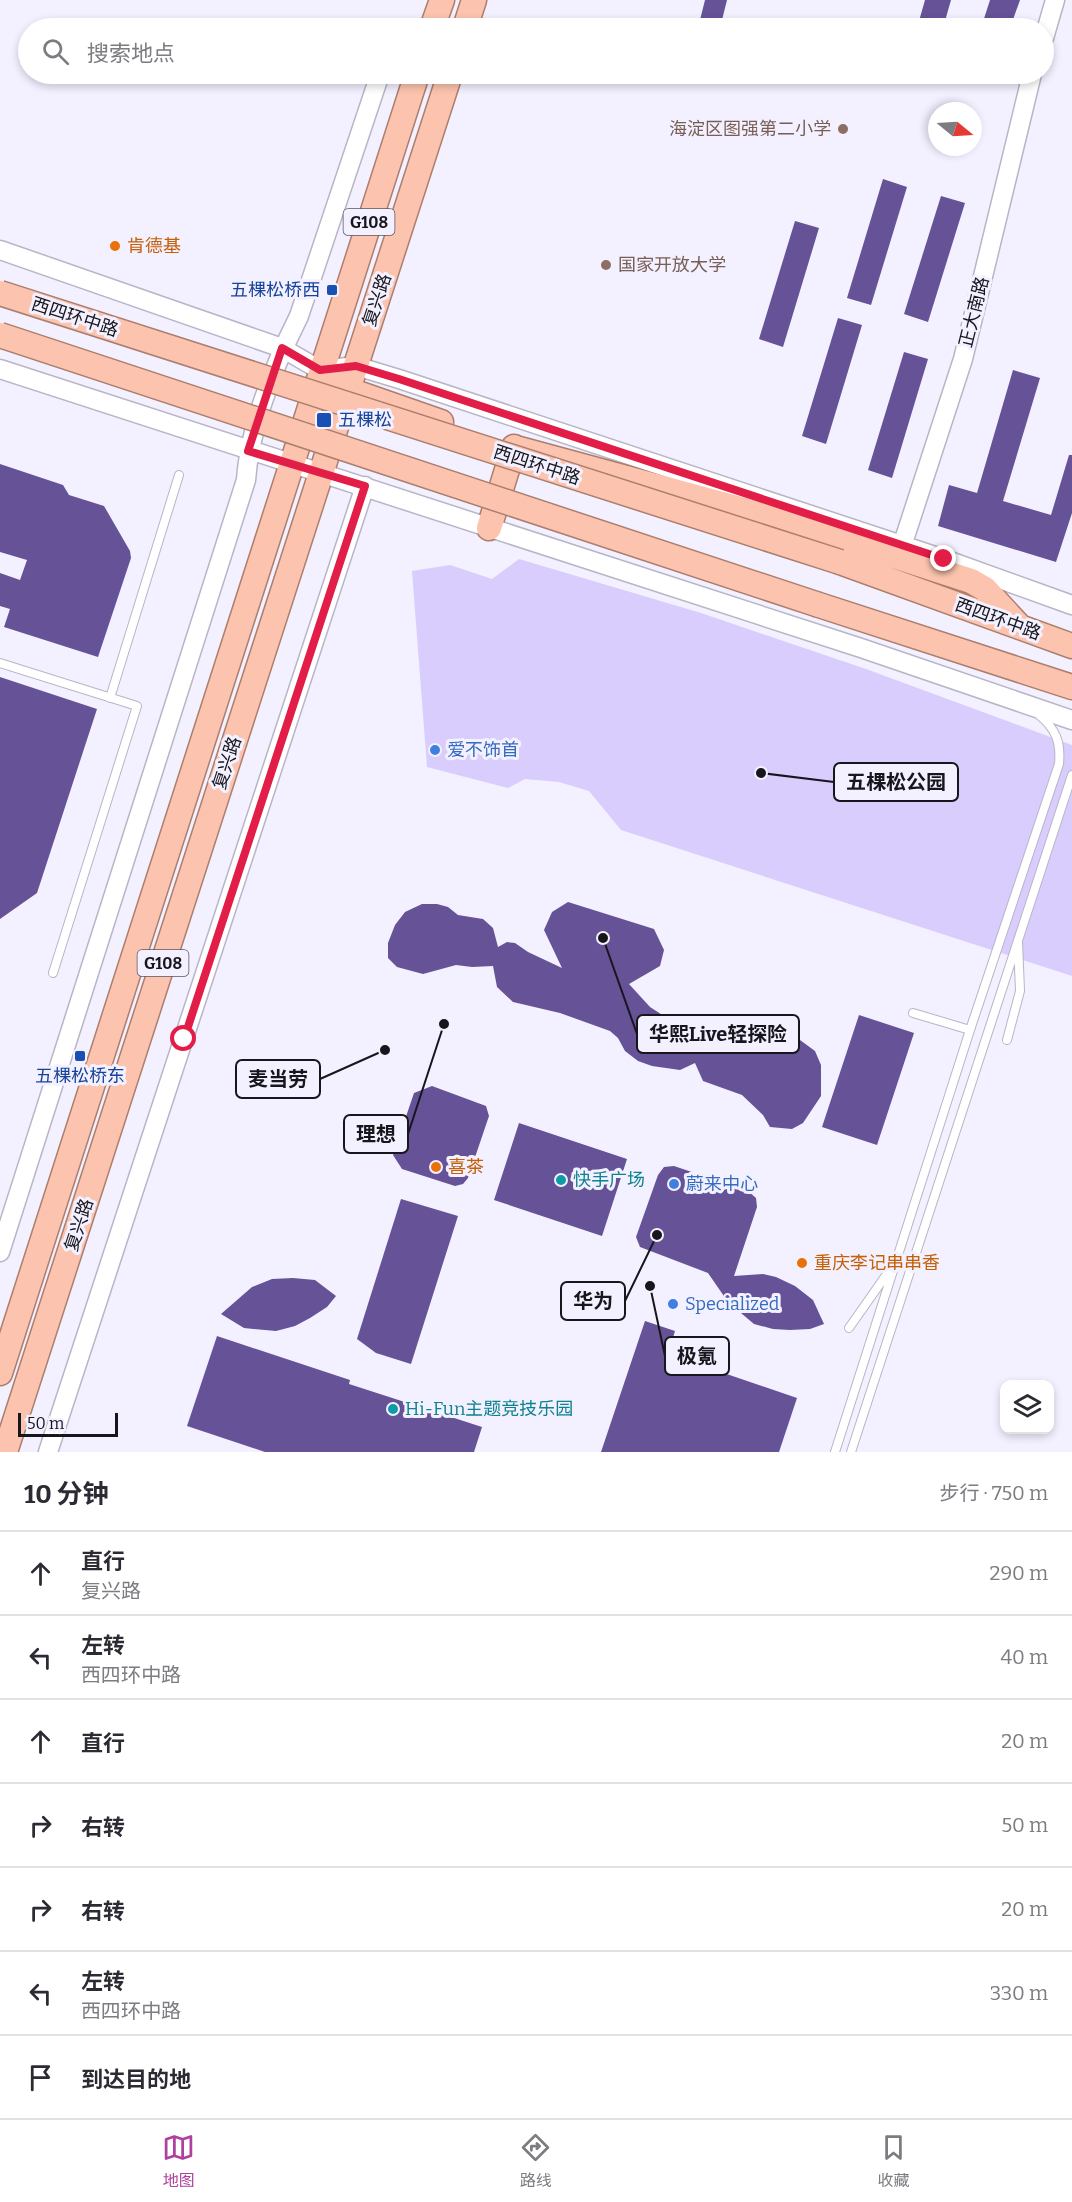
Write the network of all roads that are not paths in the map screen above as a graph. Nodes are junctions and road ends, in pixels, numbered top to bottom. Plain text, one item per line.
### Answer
1 (442, 0) edge
2 (474, 0) edge
3 (1055, 0) edge
4 (436, 18) edge
5 (468, 18) edge
6 (1050, 18) edge
7 (377, 84) edge
8 (414, 84) edge
9 (447, 84) edge
10 (1030, 84) edge
11 (0, 250) edge
12 (0, 293) edge
13 (0, 335) edge
14 (282, 348) junction
15 (356, 366) junction
16 (0, 369) edge
17 (320, 370) junction
18 (349, 390) junction
19 (514, 447) junction
20 (248, 451) junction
21 (290, 464) junction
22 (179, 475) dead end
23 (322, 475) junction
24 (365, 486) junction
25 (489, 528) junction
26 (902, 546) junction
27 (1072, 605) edge
28 (1020, 627) junction
29 (1072, 646) edge
30 (0, 663) edge
31 (1069, 687) edge
32 (110, 698) junction
33 (1021, 702) junction
34 (1072, 720) edge
35 (1072, 775) edge
36 (1018, 934) junction
37 (53, 973) dead end
38 (913, 1013) dead end
39 (970, 1030) junction
40 (1007, 1040) dead end
41 (0, 1252) edge
42 (894, 1264) junction
43 (849, 1328) dead end
44 (0, 1373) edge
45 (5, 1452) edge
46 (48, 1452) edge
47 (835, 1452) edge
48 (851, 1452) edge

1 - 4 highway
2 - 5 highway
3 - 6 street
7 - 14 street
8 - 17 highway, 复兴路 / G108
9 - 15 highway, 复兴路 / G108
10 - 26 street, 正大南路
11 - 14 street, 西四环中路
12 - 28 highway, 西四环中路, bridge
13 - 31 highway, bridge
14 - 17 street, 西四环中路
14 - 20 street
15 - 17 street
15 - 18 highway, 复兴路 / G108
15 - 26 street
16 - 20 street
17 - 18 highway
17 - 21 highway, 复兴路 / G108
18 - 19 highway
18 - 23 highway, 复兴路 / G108
19 - 25 highway
19 - 28 highway
20 - 21 street
20 - 41 street
21 - 23 street
21 - 44 highway, 复兴路 / G108
22 - 32 lane
23 - 24 street
23 - 45 highway, 复兴路 / G108
24 - 25 street
24 - 46 street
25 - 33 street
26 - 27 street
28 - 29 highway, 西四环中路
30 - 32 lane
32 - 37 lane
33 - 34 street
33 - 39 lane
35 - 36 lane
36 - 40 lane
36 - 48 lane
38 - 39 lane
39 - 42 lane
42 - 43 lane
42 - 47 lane

